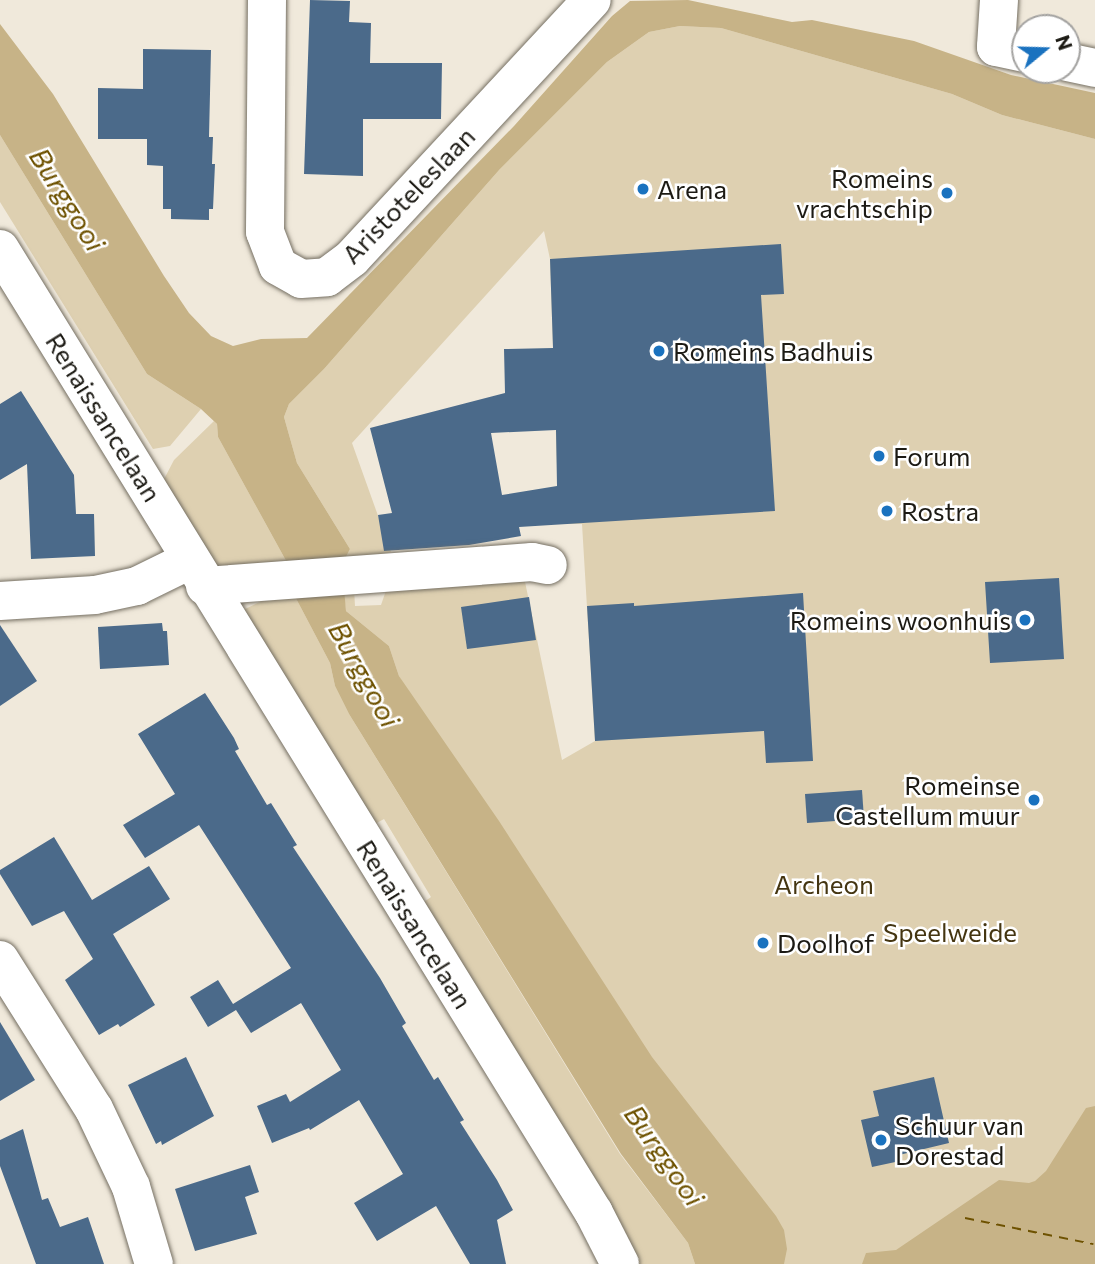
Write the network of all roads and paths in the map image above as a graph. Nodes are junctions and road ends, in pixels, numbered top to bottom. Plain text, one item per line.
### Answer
1 (267, 0) edge
2 (592, 0) edge
3 (999, 0) edge
4 (1011, 50) edge
5 (0, 249) edge
6 (548, 565) dead end
7 (198, 573) junction
8 (0, 601) edge
9 (0, 960) edge
10 (154, 1264) edge
11 (620, 1264) edge

1 - 2 street, Aristoteleslaan
3 - 4 street
5 - 7 street, Renaissancelaan
6 - 7 street
7 - 8 street
7 - 11 street, Renaissancelaan
9 - 10 street

